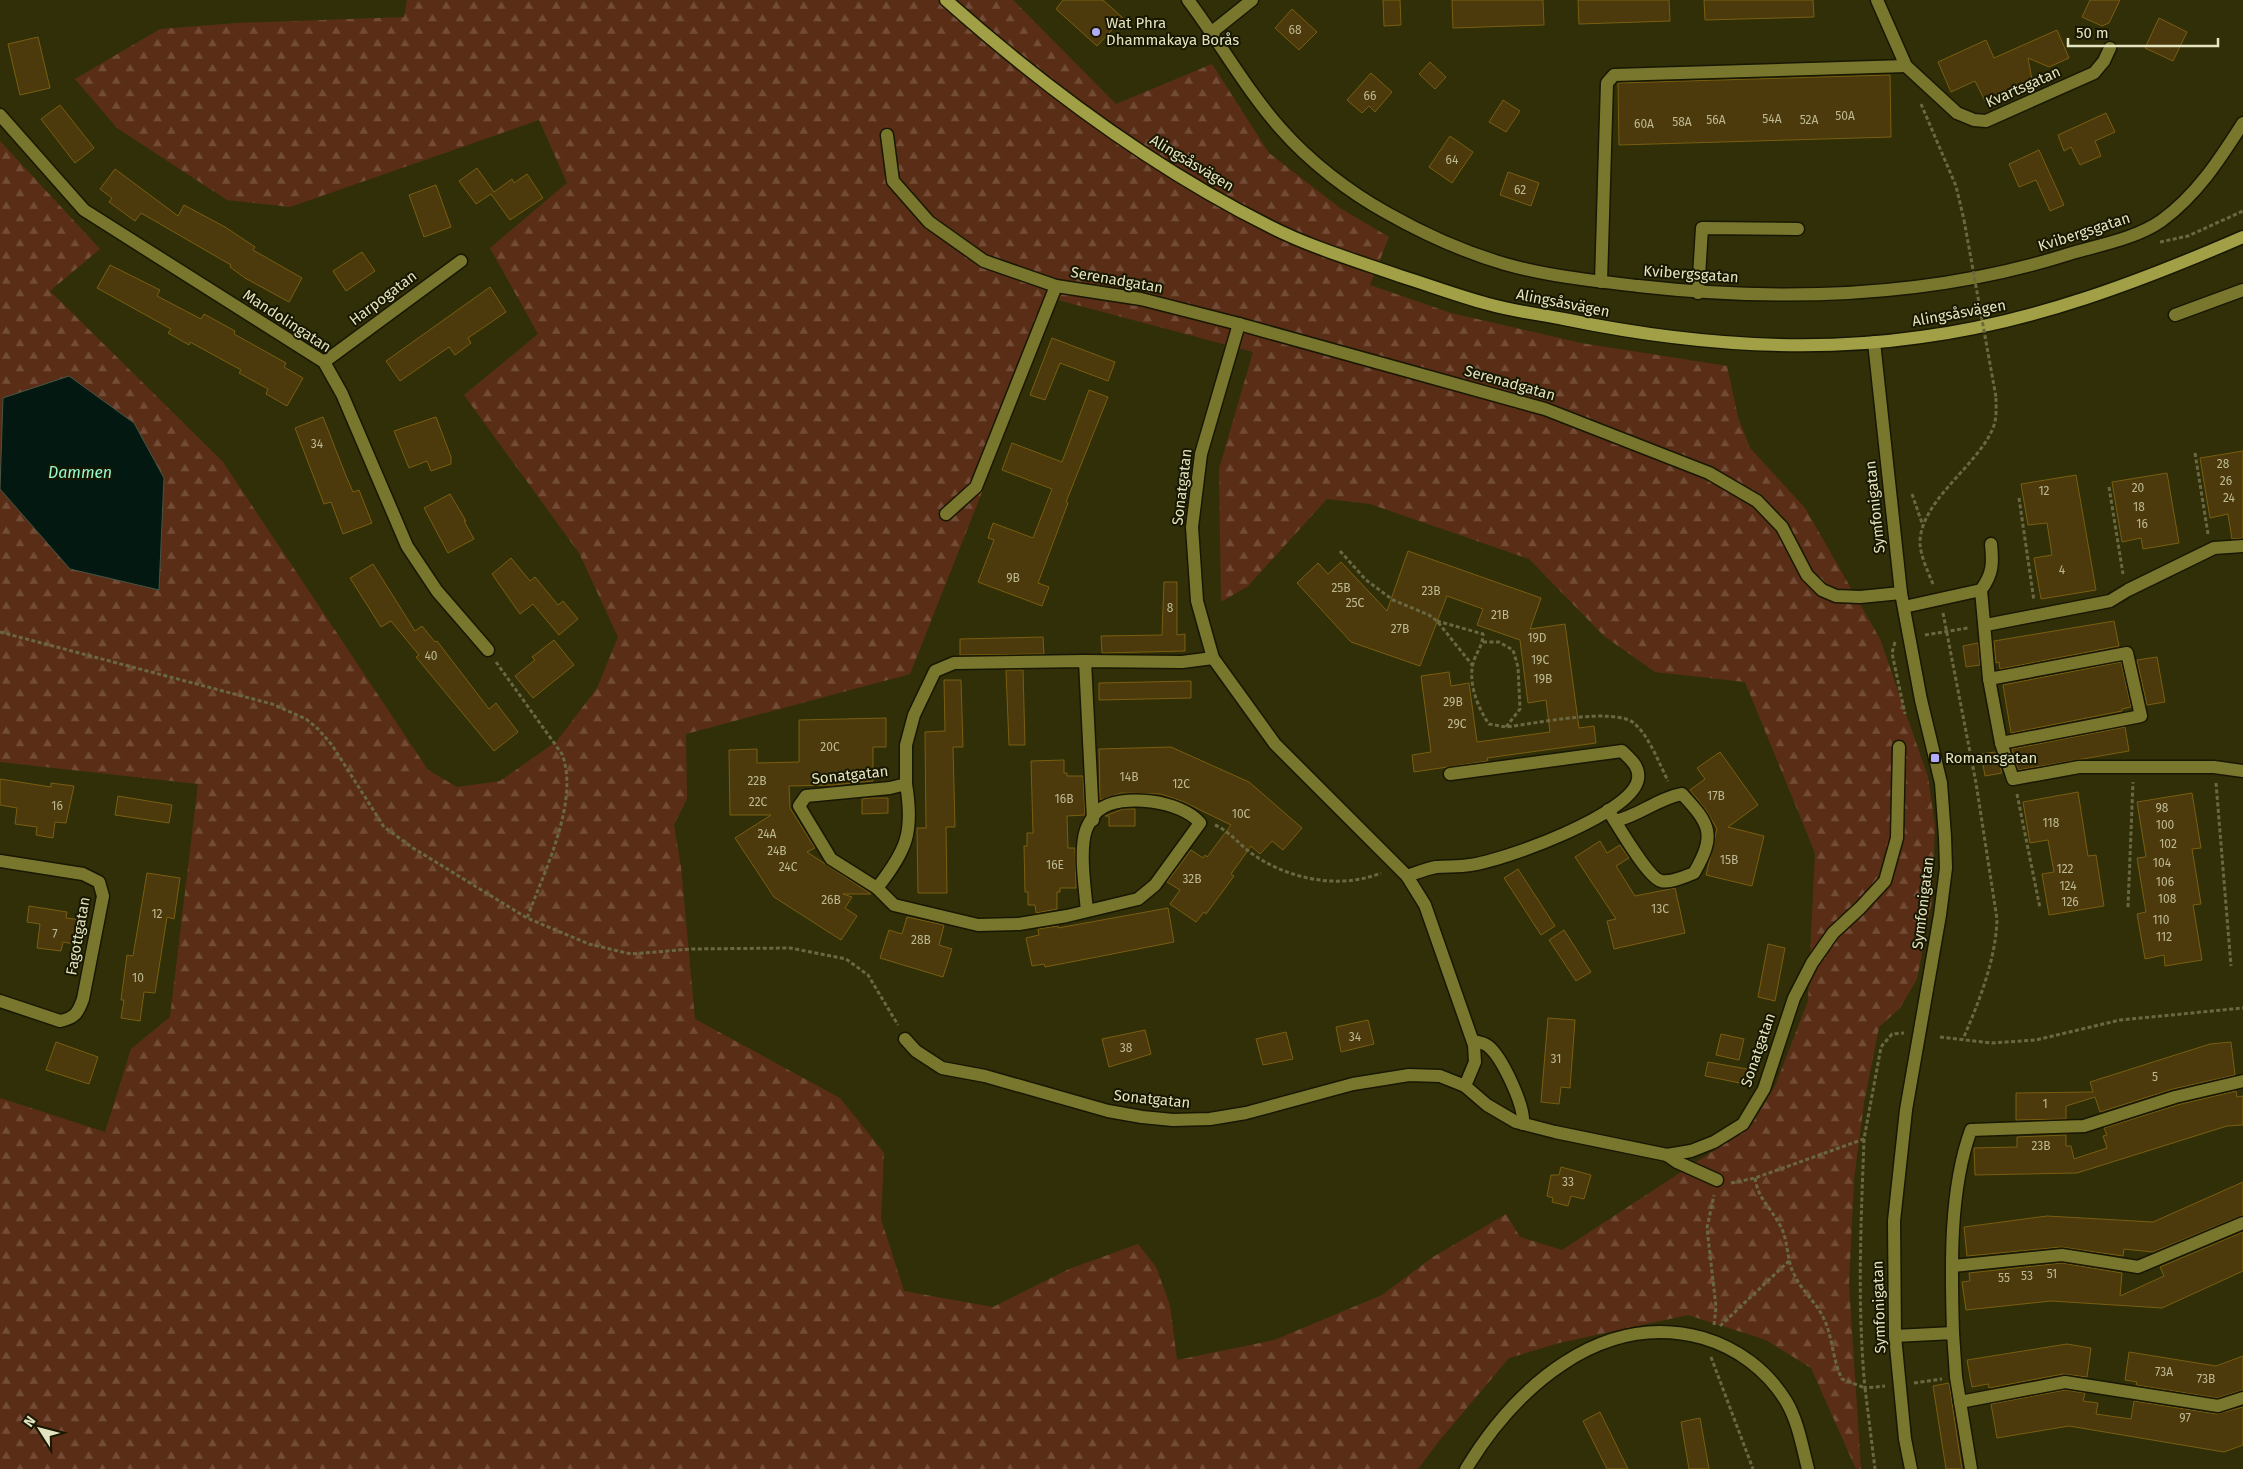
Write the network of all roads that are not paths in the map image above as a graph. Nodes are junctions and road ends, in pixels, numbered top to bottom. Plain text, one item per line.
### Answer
1 (946, 0) edge
2 (1188, 0) edge
3 (1252, 0) edge
4 (1877, 0) edge
5 (1212, 32) junction
6 (2110, 48) dead end
7 (1906, 66) junction
8 (0, 115) edge
9 (2243, 123) edge
10 (887, 134) dead end
11 (1798, 229) dead end
12 (2243, 237) edge
13 (461, 260) dead end
14 (1601, 282) junction
15 (1056, 286) junction
16 (2243, 290) edge
17 (1698, 293) junction
18 (2175, 315) dead end
19 (1239, 324) junction
20 (1874, 342) junction
21 (324, 362) junction
22 (946, 514) dead end
23 (1991, 544) dead end
24 (2243, 546) edge
25 (1981, 590) junction
26 (1901, 592) junction
27 (1904, 607) junction
28 (1986, 625) junction
29 (488, 650) road end
30 (1213, 658) junction
31 (1086, 661) junction
32 (1989, 678) junction
33 (2001, 743) junction
34 (1900, 747) dead end
35 (2243, 771) edge
36 (1450, 774) dead end
37 (906, 784) junction
38 (1612, 816) junction
39 (1093, 820) junction
40 (0, 860) edge
41 (1407, 876) junction
42 (877, 888) junction
43 (1087, 911) junction
44 (0, 1001) edge
45 (905, 1039) road end
46 (1473, 1041) junction
47 (2243, 1081) edge
48 (1465, 1086) junction
49 (1523, 1124) junction
50 (1667, 1155) junction
51 (1718, 1180) road end
52 (2243, 1223) edge
53 (1953, 1266) junction
54 (1953, 1332) junction
55 (1895, 1336) junction
56 (2243, 1398) edge
57 (1960, 1402) junction
58 (1466, 1469) edge
59 (1808, 1469) edge
60 (1911, 1469) edge
61 (1971, 1469) edge

1 - 20 main road, Alingsåsvägen
2 - 5 street, Kvibergsgatan
3 - 5 street
4 - 7 street, Kvartsgatan
5 - 14 street, Kvibergsgatan
6 - 7 street, Kvartsgatan
7 - 14 street
8 - 21 street, Mandolingatan
9 - 17 street, Kvibergsgatan
10 - 15 street, Serenadgatan
11 - 17 street
12 - 20 main road, Alingsåsvägen
13 - 21 street, Harpogatan
14 - 17 street, Kvibergsgatan
15 - 19 street, Serenadgatan
15 - 22 street, Serenadgatan
16 - 18 street
19 - 26 street, Serenadgatan
19 - 30 street, Sonatgatan
20 - 26 street, Symfonigatan
21 - 29 street, Mandolingatan
23 - 25 street
24 - 28 street
25 - 27 street
25 - 28 street
26 - 27 street, Symfonigatan
27 - 55 street, Symfonigatan
28 - 32 street
30 - 31 street, Sonatgatan
30 - 41 street, Sonatgatan
31 - 37 street, Sonatgatan
31 - 39 street
32 - 33 street
32 - 33 street
33 - 35 street
34 - 50 street, Sonatgatan
36 - 38 street
37 - 42 street, Sonatgatan
37 - 42 street, Sonatgatan
38 - 38 street
38 - 41 street
39 - 43 street
39 - 43 street, Sonatgatan
40 - 44 street, Fagottgatan
41 - 46 street, Sonatgatan
42 - 43 street, Sonatgatan
45 - 48 street, Sonatgatan
46 - 48 street, Sonatgatan
46 - 49 street
47 - 53 street
48 - 49 street, Sonatgatan
49 - 50 street, Sonatgatan
50 - 51 street
52 - 53 street
53 - 54 street
54 - 55 street
54 - 57 street
55 - 60 street, Symfonigatan
56 - 57 street
57 - 61 street
58 - 59 street

